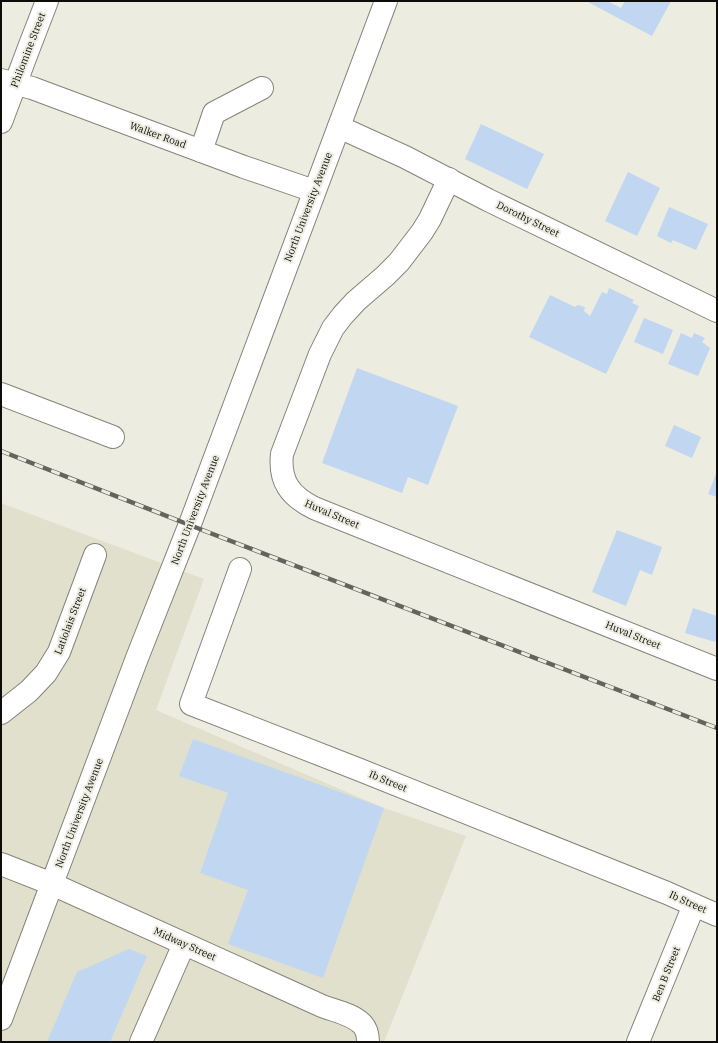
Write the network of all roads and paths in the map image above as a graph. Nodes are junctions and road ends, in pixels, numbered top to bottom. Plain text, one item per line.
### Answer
1 (47, 1) edge
2 (386, 1) edge
3 (8, 82) edge
4 (262, 88) dead end
5 (1, 122) edge
6 (338, 127) junction
7 (201, 151) junction
8 (450, 179) junction
9 (314, 191) junction
10 (717, 311) edge
11 (1, 394) edge
12 (113, 437) dead end
13 (95, 555) dead end
14 (240, 569) dead end
15 (717, 669) edge
16 (1, 713) edge
17 (1, 864) edge
18 (52, 884) junction
19 (694, 905) junction
20 (717, 915) edge
21 (184, 944) junction
22 (1, 1019) edge
23 (367, 1035) edge
24 (141, 1042) edge
25 (638, 1042) edge

1 - 3 street, Philomine Street
2 - 6 street, North University Avenue
3 - 5 street, Philomine Street
3 - 7 street, Walker Road
4 - 7 street
6 - 8 street, Dorothy Street
6 - 9 street, North University Avenue
7 - 9 street, Walker Road
8 - 10 street, Dorothy Street
8 - 15 street, Huval Street
9 - 18 street, North University Avenue
11 - 12 street
13 - 16 street, Latiolais Street
14 - 19 street, Ib Street
17 - 18 street, Midway Street
18 - 21 street, Midway Street
18 - 22 street, North University Avenue
19 - 20 street, Ib Street
19 - 25 street, Ben B Street
21 - 23 street, Midway Street
21 - 24 street

